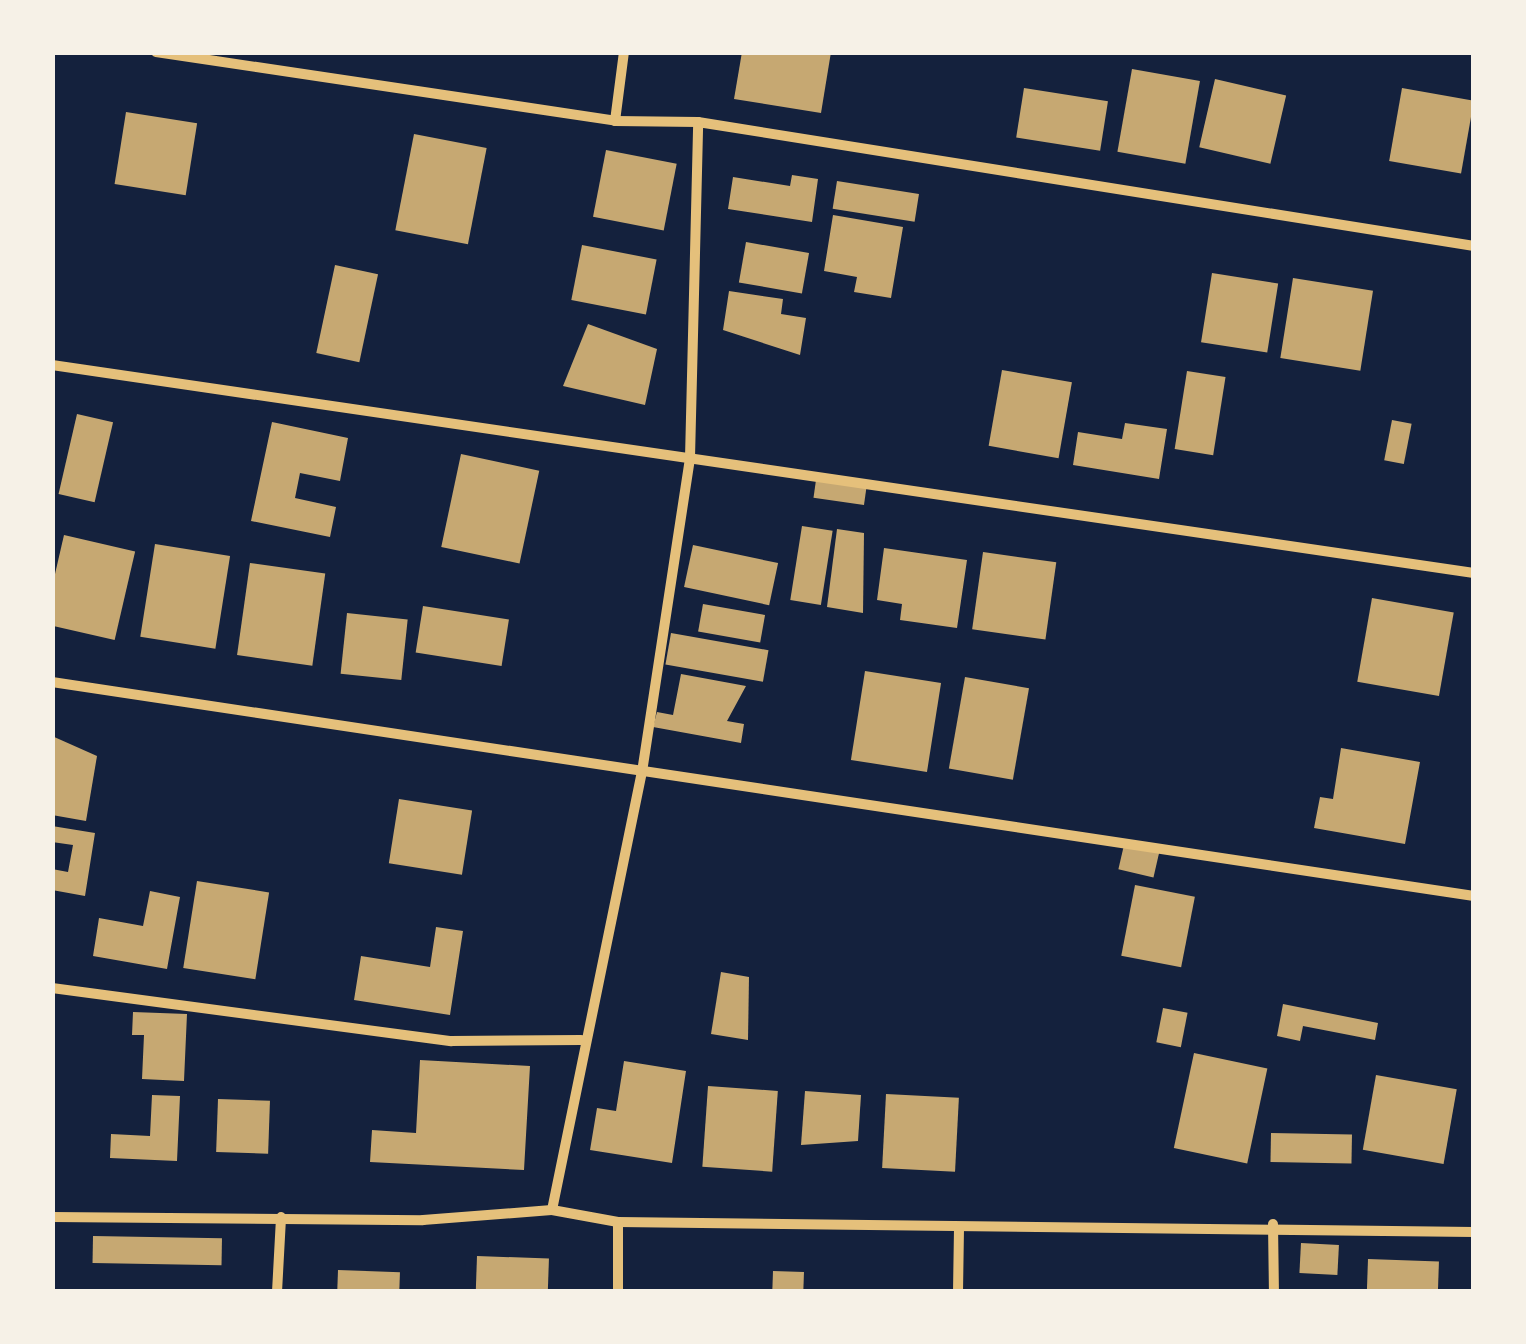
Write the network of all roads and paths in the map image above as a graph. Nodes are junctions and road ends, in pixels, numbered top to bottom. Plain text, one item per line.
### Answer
1 (156, 52) edge
2 (624, 52) edge
3 (614, 121) junction
4 (698, 122) junction
5 (1474, 246) edge
6 (52, 365) edge
7 (690, 458) junction
8 (1474, 573) edge
9 (52, 682) edge
10 (642, 772) junction
11 (1474, 896) edge
12 (52, 988) edge
13 (581, 1040) junction
14 (552, 1210) junction
15 (52, 1216) edge
16 (281, 1217) junction
17 (618, 1222) junction
18 (1273, 1224) junction
19 (959, 1228) junction
20 (1474, 1232) edge
21 (276, 1292) edge
22 (618, 1292) edge
23 (958, 1292) edge
24 (1274, 1292) edge

1 - 3 street
2 - 3 street
3 - 4 street
4 - 5 street
4 - 7 street
6 - 7 street
7 - 8 street
7 - 10 street
9 - 10 street
10 - 11 street
10 - 13 street
12 - 13 street
13 - 14 street
14 - 16 street
14 - 17 street
15 - 16 street
16 - 21 street
17 - 19 street
17 - 22 street
18 - 19 street
18 - 20 street
18 - 24 street
19 - 23 street

